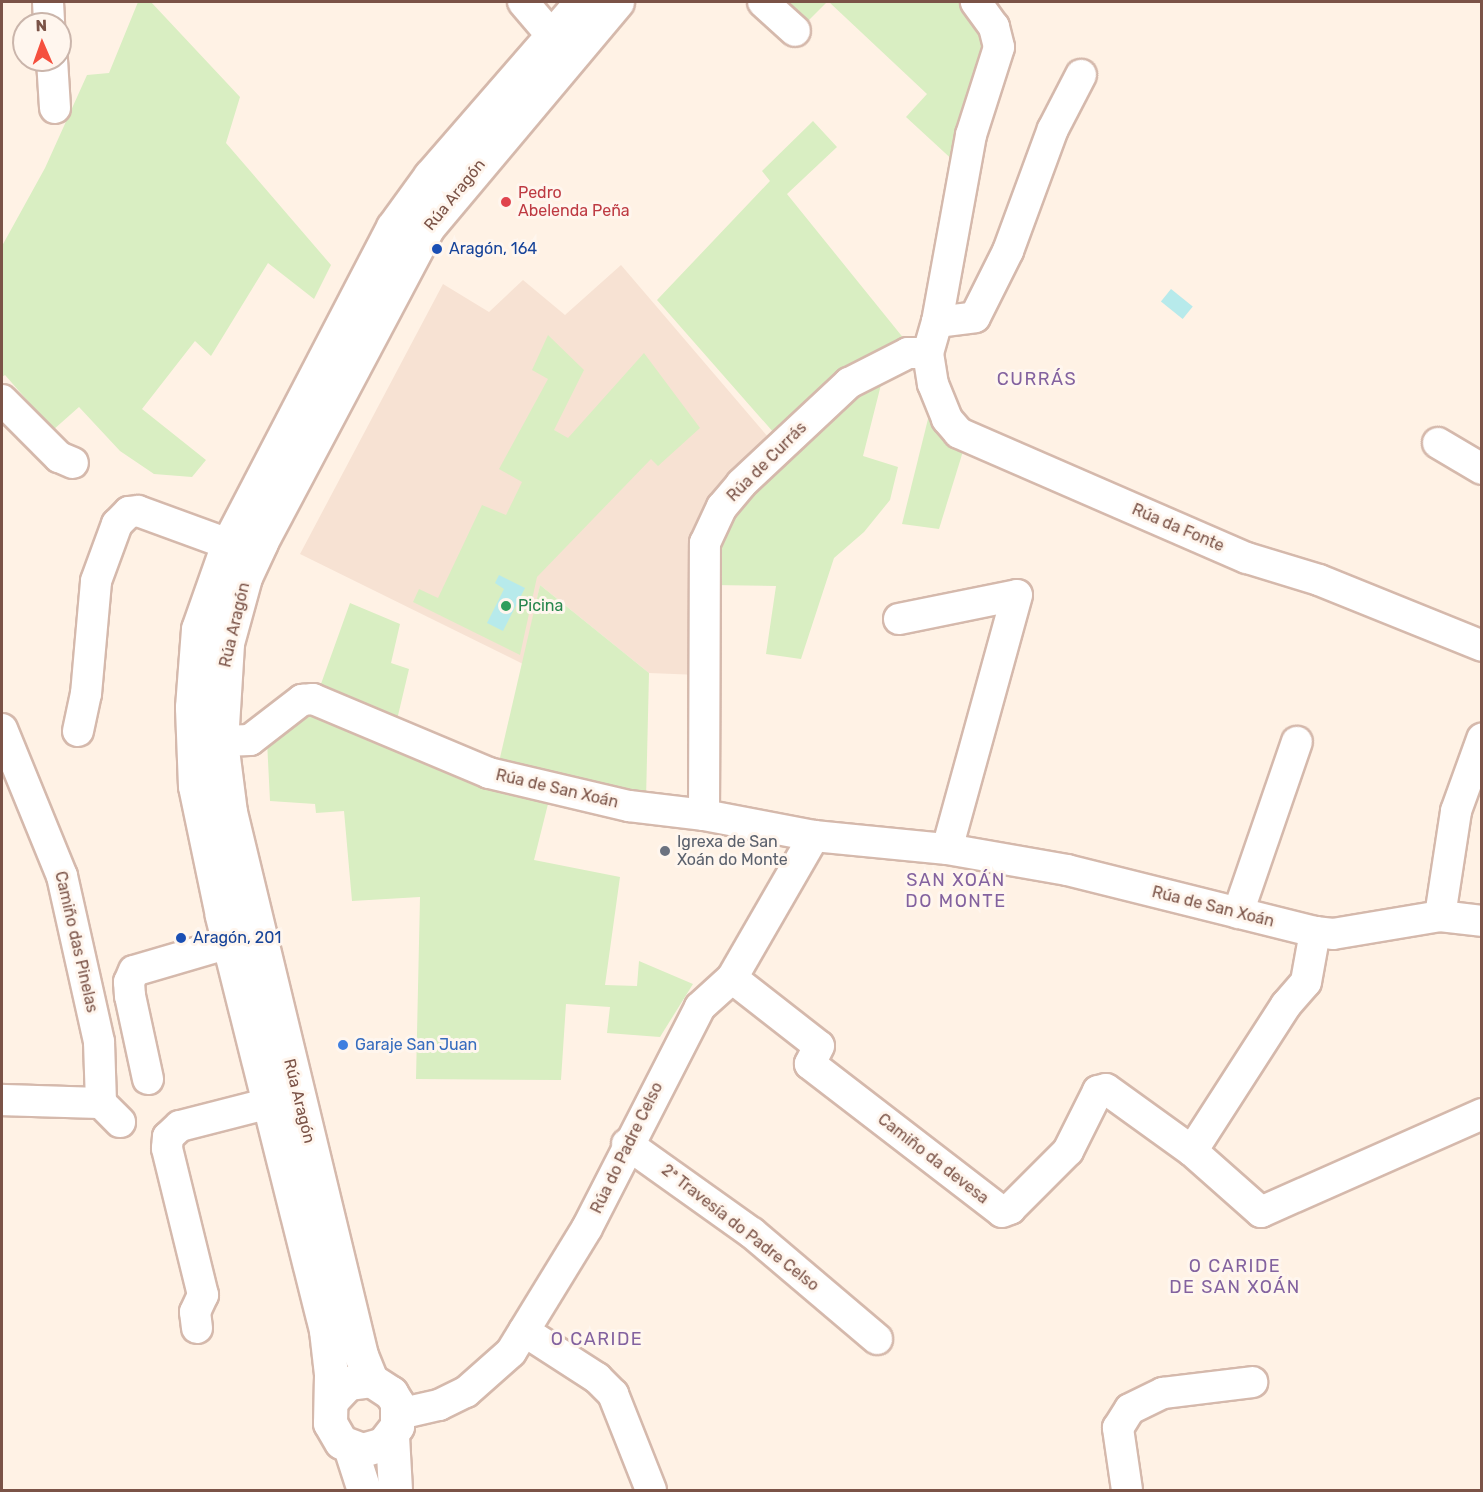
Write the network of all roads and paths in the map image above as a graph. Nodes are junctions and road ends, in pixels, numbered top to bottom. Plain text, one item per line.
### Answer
1 (523, 2) edge
2 (581, 2) edge
3 (617, 2) edge
4 (763, 2) edge
5 (976, 2) edge
6 (795, 31) dead end
7 (552, 36) junction
8 (52, 72) edge
9 (1081, 75) dead end
10 (54, 108) dead end
11 (937, 322) junction
12 (928, 353) junction
13 (4, 410) edge
14 (1438, 443) dead end
15 (73, 463) dead end
16 (1482, 469) edge
17 (228, 544) junction
18 (899, 619) dead end
19 (1482, 646) edge
20 (2, 729) edge
21 (78, 731) dead end
22 (1482, 739) edge
23 (206, 742) junction
24 (1297, 742) dead end
25 (704, 815) junction
26 (814, 836) junction
27 (947, 849) junction
28 (1238, 913) junction
29 (1440, 916) junction
30 (1482, 921) edge
31 (1315, 932) junction
32 (229, 943) junction
33 (732, 978) junction
34 (148, 1078) dead end
35 (2, 1100) edge
36 (270, 1103) junction
37 (1482, 1114) edge
38 (627, 1144) junction
39 (1192, 1151) junction
40 (197, 1328) dead end
41 (524, 1331) junction
42 (877, 1339) dead end
43 (371, 1380) junction
44 (1251, 1382) dead end
45 (332, 1400) junction
46 (395, 1425) junction
47 (350, 1447) junction
48 (364, 1491) edge
49 (395, 1491) edge
50 (651, 1491) edge
51 (1127, 1491) edge

1 - 7 street
2 - 7 main road, Rúa Aragón
3 - 23 main road, Rúa Aragón
4 - 6 street
5 - 11 street
7 - 17 main road, Rúa Aragón
8 - 10 street
9 - 11 street
11 - 12 street
12 - 19 street, Rúa da Fonte
12 - 25 street, Rúa de Currás
13 - 15 street
14 - 16 street
17 - 21 street
17 - 23 main road, Rúa Aragón
18 - 27 street
20 - 35 street, Camiño das Pinelas
22 - 29 street
23 - 25 street, Rúa de San Xoán
23 - 32 main road, Rúa Aragón
23 - 43 main road, Rúa Aragón
24 - 28 street
25 - 26 street, Rúa de San Xoán
26 - 27 street, Rúa de San Xoán
26 - 33 street, Rúa do Padre Celso
27 - 28 street, Rúa de San Xoán
28 - 31 street, Rúa de San Xoán
29 - 30 street, Rúa de San Xoán
29 - 31 street, Rúa de San Xoán
31 - 39 street
32 - 34 street
32 - 36 main road, Rúa Aragón
33 - 38 street, Rúa do Padre Celso
33 - 39 street, Camiño da devesa
36 - 40 street
36 - 45 main road, Rúa Aragón
37 - 39 street, Camiño da devesa
38 - 41 street, Rúa do Padre Celso
38 - 42 street, 2ª Travesía do Padre Celso
41 - 46 street, Rúa do Padre Celso
41 - 50 street
43 - 45 main road
43 - 46 main road, Rúa Aragón
44 - 51 street
45 - 47 main road, Rúa Aragón
46 - 47 main road
46 - 49 main road, Rúa Aragón
47 - 48 main road, Rúa Aragón

